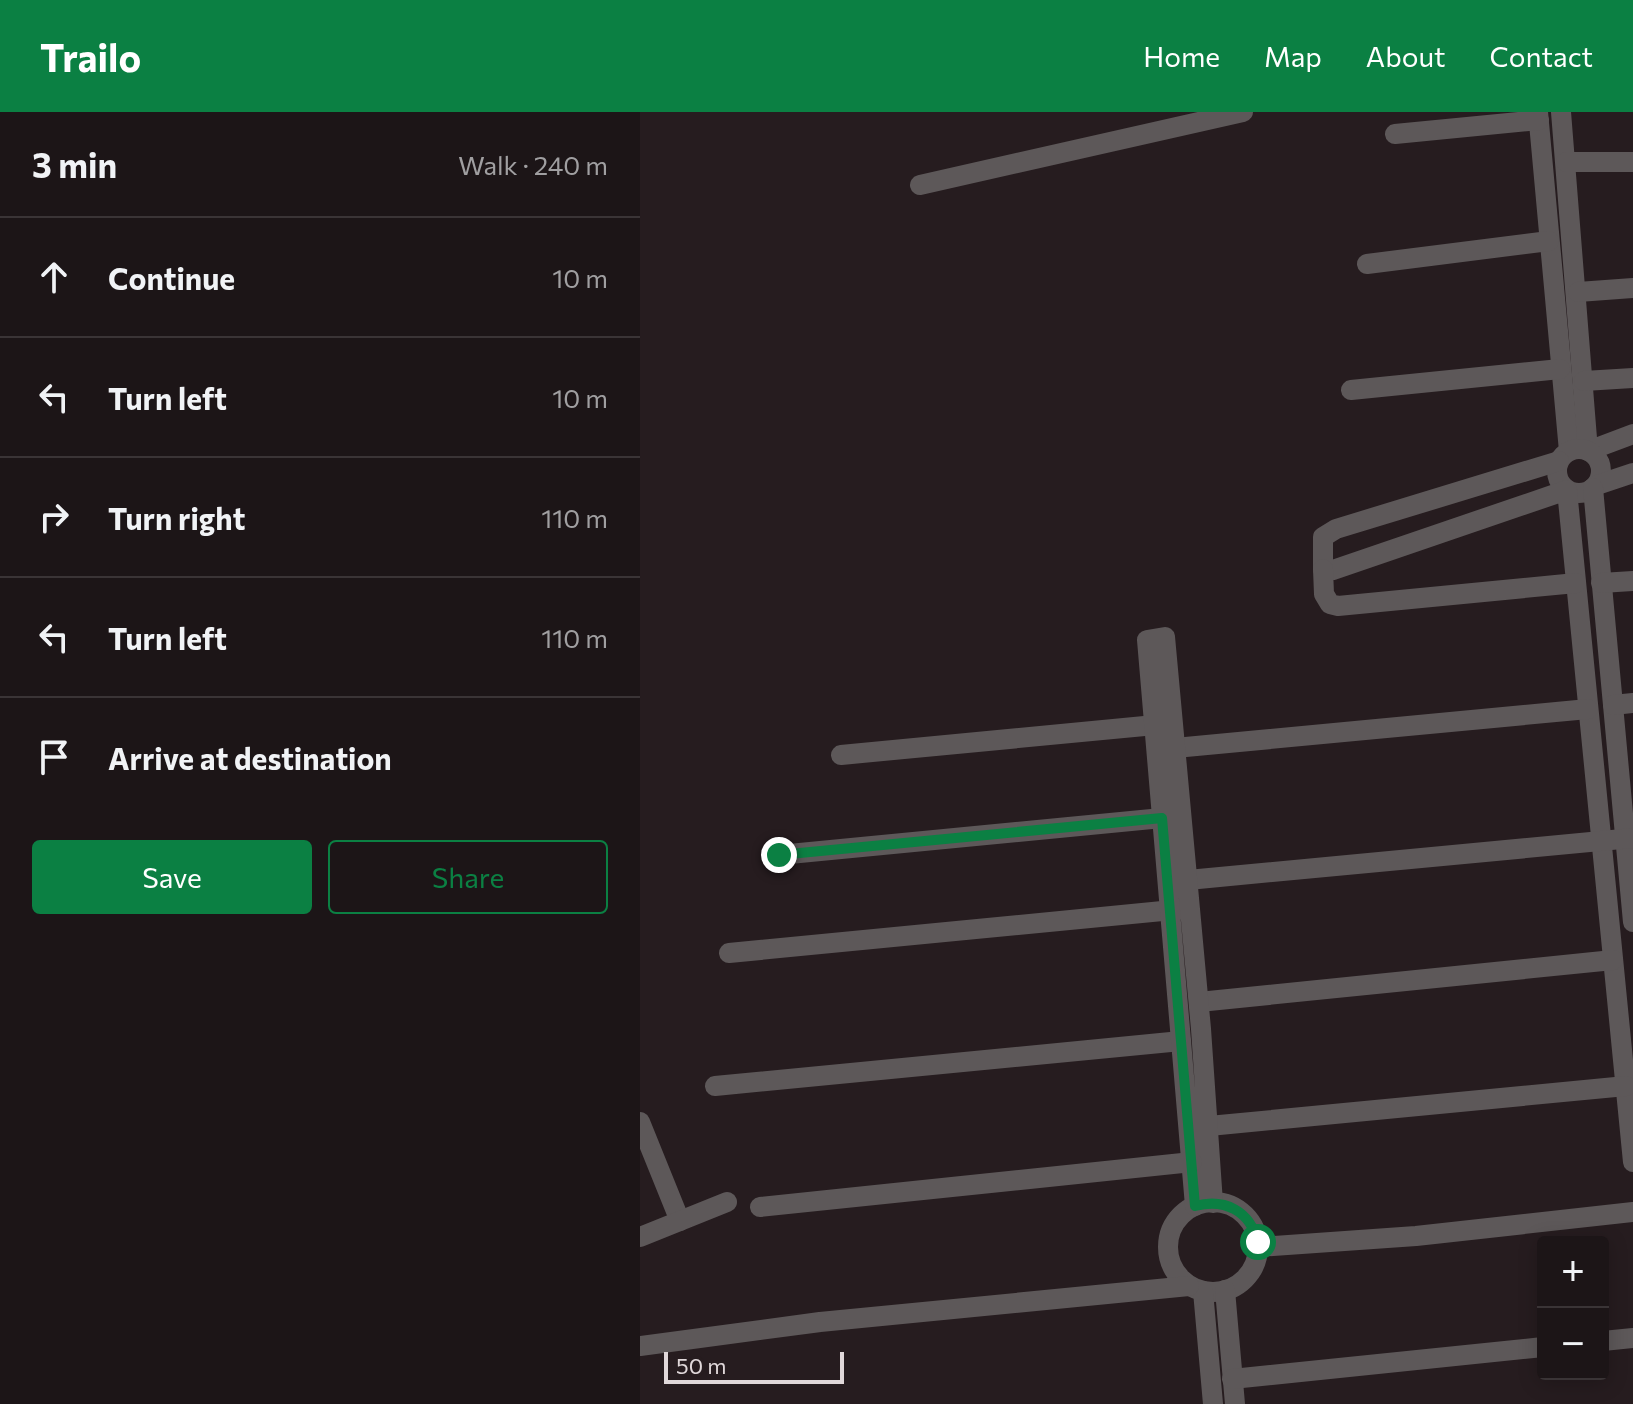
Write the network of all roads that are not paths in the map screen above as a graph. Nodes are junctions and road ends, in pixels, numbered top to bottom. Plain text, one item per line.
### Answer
1 (1243, 112) edge
2 (1561, 112) edge
3 (1538, 116) edge
4 (1395, 134) dead end
5 (1566, 162) junction
6 (1633, 162) edge
7 (920, 185) dead end
8 (1549, 241) junction
9 (1367, 264) dead end
10 (1633, 288) edge
11 (1578, 292) junction
12 (1560, 369) junction
13 (1633, 378) edge
14 (1584, 381) junction
15 (1351, 390) dead end
16 (1633, 434) edge
17 (1572, 454) junction
18 (1633, 473) edge
19 (1595, 487) junction
20 (1567, 490) junction
21 (1323, 569) junction
22 (1633, 581) edge
23 (1576, 583) junction
24 (1601, 583) junction
25 (1623, 704) edge
26 (1588, 709) junction
27 (1155, 725) junction
28 (1175, 748) junction
29 (841, 755) dead end
30 (1162, 818) junction
31 (1629, 838) edge
32 (1602, 841) junction
33 (779, 855) dead end
34 (1188, 880) junction
35 (1180, 910) junction
36 (1633, 922) edge
37 (729, 953) dead end
38 (1613, 960) junction
39 (1199, 1002) junction
40 (1181, 1041) junction
41 (715, 1086) dead end
42 (1626, 1086) junction
43 (640, 1122) edge
44 (1209, 1126) junction
45 (1192, 1162) junction
46 (1633, 1162) edge
47 (727, 1202) dead end
48 (1204, 1205) junction
49 (760, 1207) dead end
50 (1633, 1212) edge
51 (680, 1221) junction
52 (640, 1237) edge
53 (1258, 1247) junction
54 (1196, 1288) junction
55 (1225, 1290) junction
56 (1633, 1338) edge
57 (1609, 1340) edge
58 (640, 1346) edge
59 (1537, 1348) edge
60 (1232, 1379) junction
61 (1213, 1404) edge
62 (1235, 1404) edge

1 - 7 street
2 - 5 street
3 - 4 street
3 - 8 street
5 - 6 street
5 - 11 street
8 - 9 street
8 - 12 street
10 - 11 street
11 - 14 street
12 - 15 street
12 - 17 street
13 - 14 street
14 - 17 street
16 - 17 street
17 - 19 street
17 - 20 street
17 - 21 street
18 - 19 street
19 - 20 street
19 - 24 street
20 - 21 street
20 - 23 street
21 - 23 street
22 - 24 street
23 - 26 street
24 - 25 street
25 - 31 street
26 - 28 street
26 - 32 street
27 - 28 street
27 - 29 street
27 - 30 street
28 - 34 street
30 - 33 street
30 - 35 street
31 - 32 street
31 - 36 street
32 - 34 street
32 - 38 street
34 - 35 street
35 - 37 street
35 - 39 street
35 - 40 street
38 - 39 street
38 - 42 street
39 - 44 street
40 - 41 street
40 - 45 street
42 - 44 street
42 - 46 street
43 - 51 street
44 - 48 street
45 - 48 street
45 - 49 street
47 - 51 street
48 - 53 street
48 - 54 street
50 - 53 street
51 - 52 street
53 - 55 street
54 - 55 street
54 - 58 street
54 - 61 street
55 - 60 street
56 - 57 street
59 - 60 street
60 - 62 street

